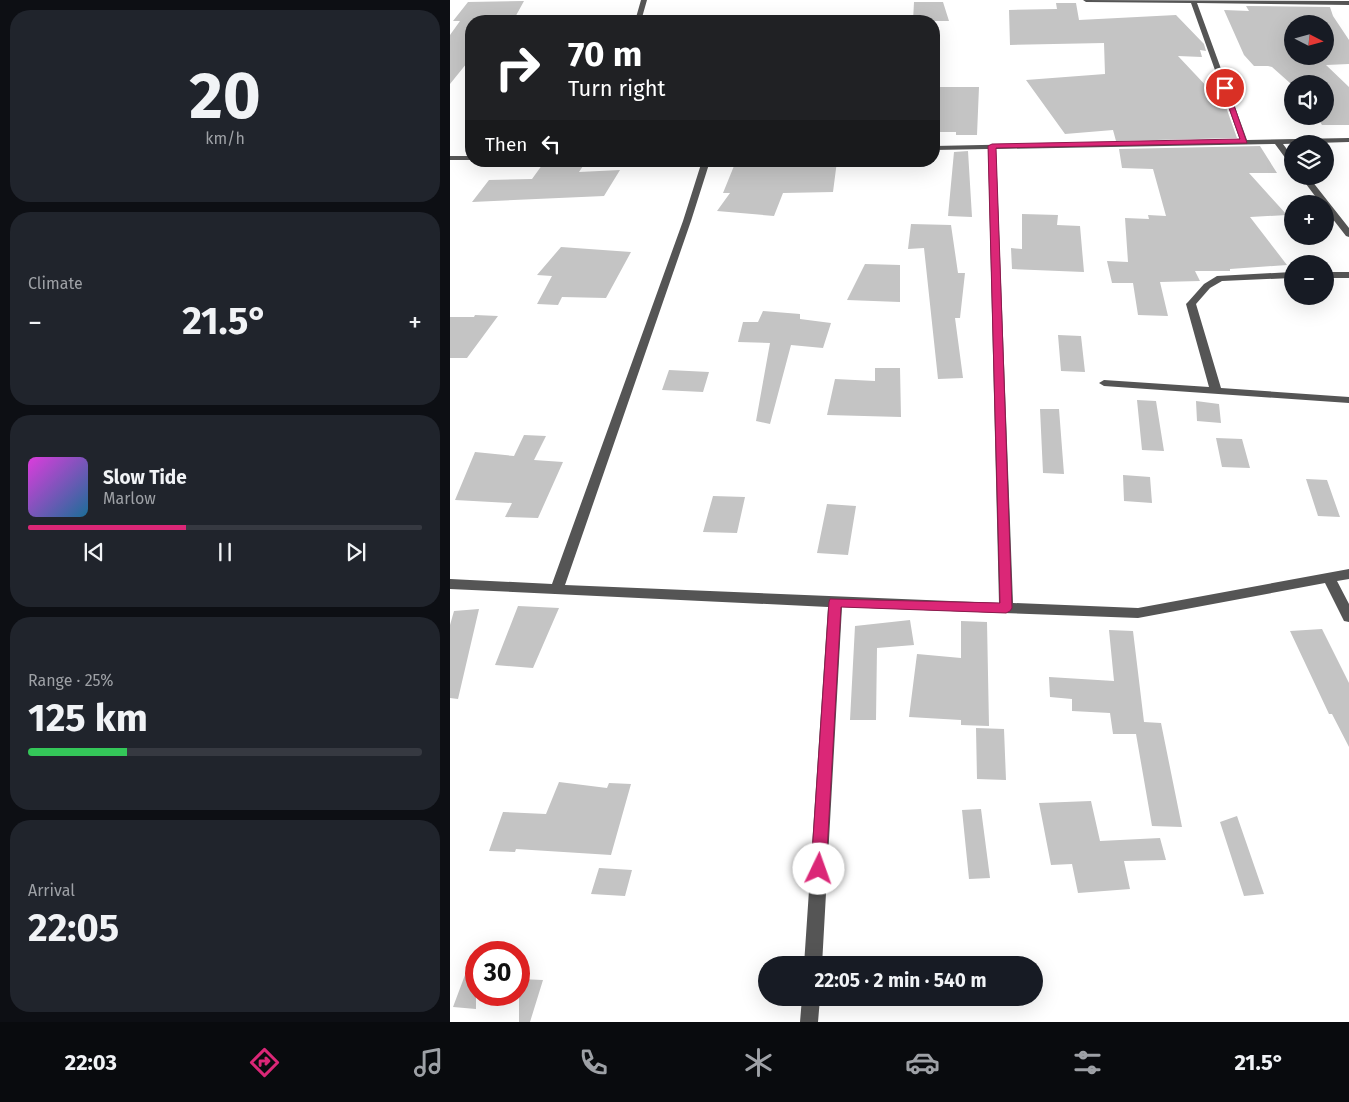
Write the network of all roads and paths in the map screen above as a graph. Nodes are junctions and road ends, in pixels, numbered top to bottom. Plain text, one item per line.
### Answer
1 (644, 0) edge
2 (1086, 0) edge
3 (1193, 0) edge
4 (1349, 3) edge
5 (640, 15) edge
6 (1277, 140) junction
7 (1349, 140) edge
8 (1244, 141) junction
9 (992, 146) junction
10 (940, 148) edge
11 (1284, 150) edge
12 (450, 158) edge
13 (465, 158) edge
14 (704, 167) edge
15 (1311, 185) edge
16 (1349, 234) edge
17 (1284, 274) edge
18 (1334, 275) edge
19 (1349, 275) edge
20 (1104, 383) dead end
21 (1216, 391) junction
22 (1349, 400) edge
23 (1349, 574) edge
24 (1329, 578) junction
25 (450, 584) edge
26 (557, 589) junction
27 (835, 602) junction
28 (1006, 608) junction
29 (1349, 617) edge
30 (814, 956) edge
31 (810, 1006) edge
32 (809, 1022) edge

1 - 5 street
2 - 3 street
3 - 4 street
3 - 8 street
6 - 7 street
6 - 8 street
6 - 11 street
8 - 9 street
9 - 10 street
9 - 28 street
12 - 13 street
14 - 26 street
15 - 16 street
17 - 21 street
18 - 19 street
20 - 21 street
21 - 22 street
23 - 24 street
24 - 28 street
24 - 29 street
25 - 26 street
26 - 27 street
27 - 28 street
27 - 30 street
31 - 32 street

